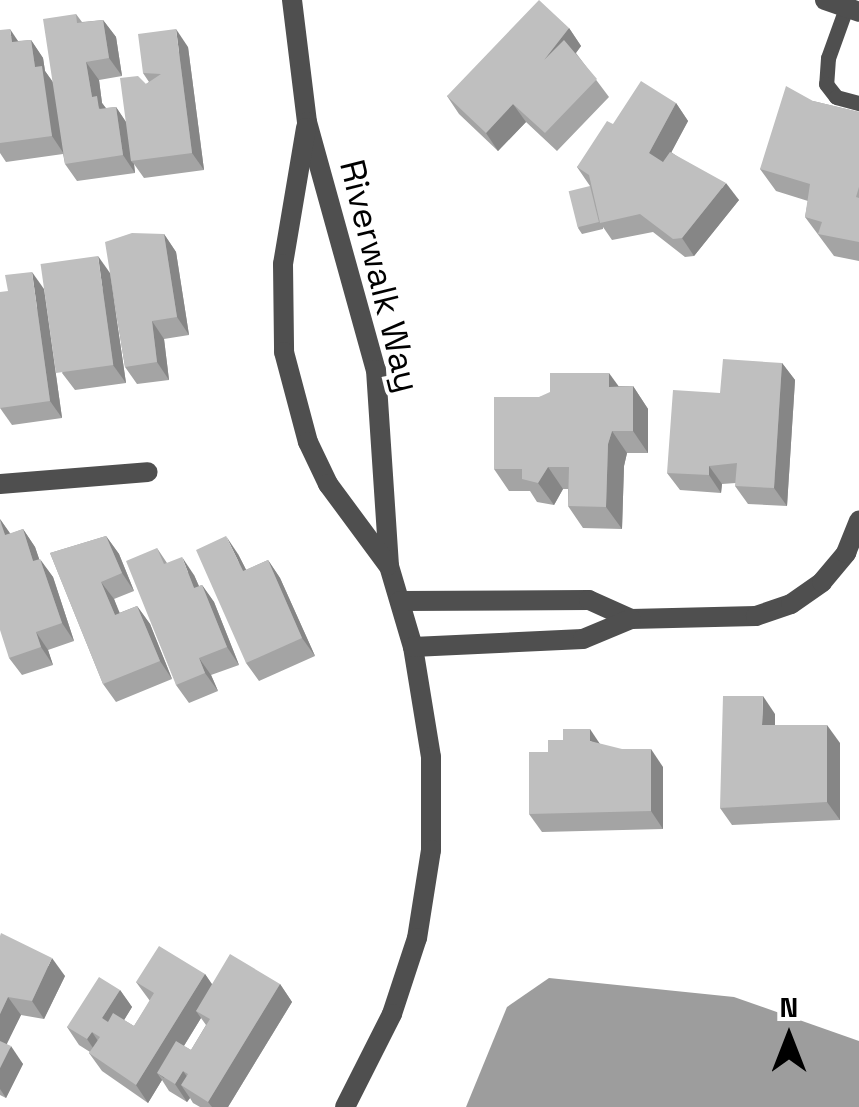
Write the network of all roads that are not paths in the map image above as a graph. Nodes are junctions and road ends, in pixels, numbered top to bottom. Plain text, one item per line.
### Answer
1 (292, 0) edge
2 (825, 0) edge
3 (852, 10) edge
4 (859, 103) edge
5 (307, 122) junction
6 (148, 472) dead end
7 (0, 484) edge
8 (859, 521) edge
9 (389, 566) junction
10 (400, 601) junction
11 (630, 619) junction
12 (413, 647) junction
13 (345, 1107) edge

1 - 5 street, Riverwalk Way
2 - 3 street
3 - 4 lane
5 - 9 street, Riverwalk Way
5 - 9 street, Riverwalk Way
6 - 7 street
8 - 11 street
9 - 10 street, Riverwalk Way
10 - 11 street
10 - 12 street, Riverwalk Way
11 - 12 street
12 - 13 street, Riverwalk Way

